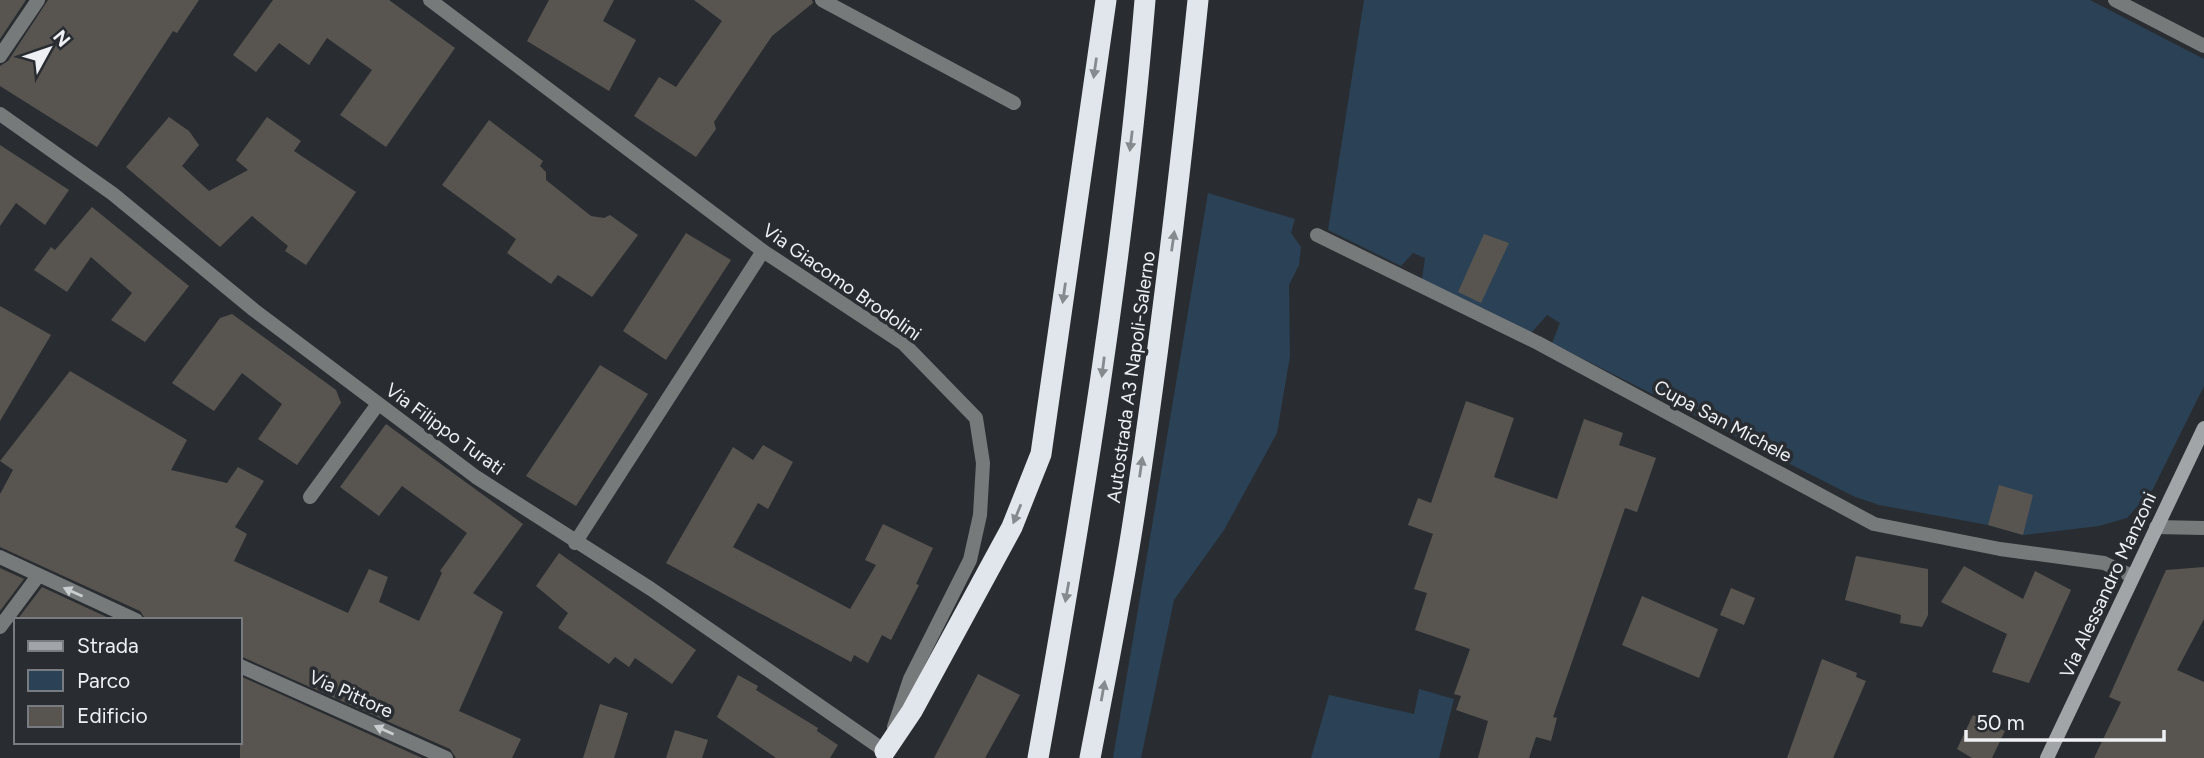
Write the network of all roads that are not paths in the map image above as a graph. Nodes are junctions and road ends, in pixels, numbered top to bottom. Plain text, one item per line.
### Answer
1 (38, 0) edge
2 (429, 0) edge
3 (822, 0) edge
4 (1105, 0) edge
5 (1145, 0) edge
6 (1198, 0) edge
7 (2115, 0) edge
8 (2204, 46) edge
9 (0, 56) edge
10 (1014, 103) dead end
11 (0, 114) edge
12 (1317, 234) dead end
13 (763, 251) junction
14 (378, 404) junction
15 (2204, 428) edge
16 (310, 497) dead end
17 (2156, 527) junction
18 (2204, 528) edge
19 (575, 543) junction
20 (0, 557) edge
21 (38, 576) junction
22 (2132, 576) junction
23 (132, 618) edge
24 (0, 627) edge
25 (242, 667) edge
26 (883, 755) edge
27 (446, 758) edge
28 (1038, 758) edge
29 (1090, 758) edge
30 (2047, 758) edge

1 - 9 street
2 - 13 street, Via Giacomo Brodolini
3 - 10 street
4 -> 26 highway
5 -> 28 highway, Autostrada A3 Napoli-Salerno
29 -> 6 highway, Autostrada A3 Napoli-Salerno
7 - 8 street
11 - 14 street, Via Filippo Turati
12 - 22 street, Cupa San Michele
13 - 19 street
13 - 26 street, Via Giacomo Brodolini
14 - 16 street
14 - 19 street, Via Filippo Turati
15 - 17 street, Via Alessandro Manzoni
17 - 18 street
17 - 22 street, Via Alessandro Manzoni
19 - 26 street, Via Filippo Turati
20 - 21 street
23 -> 21 street
21 - 24 street
22 - 30 street, Via Alessandro Manzoni
27 -> 25 street, Via Pittore

